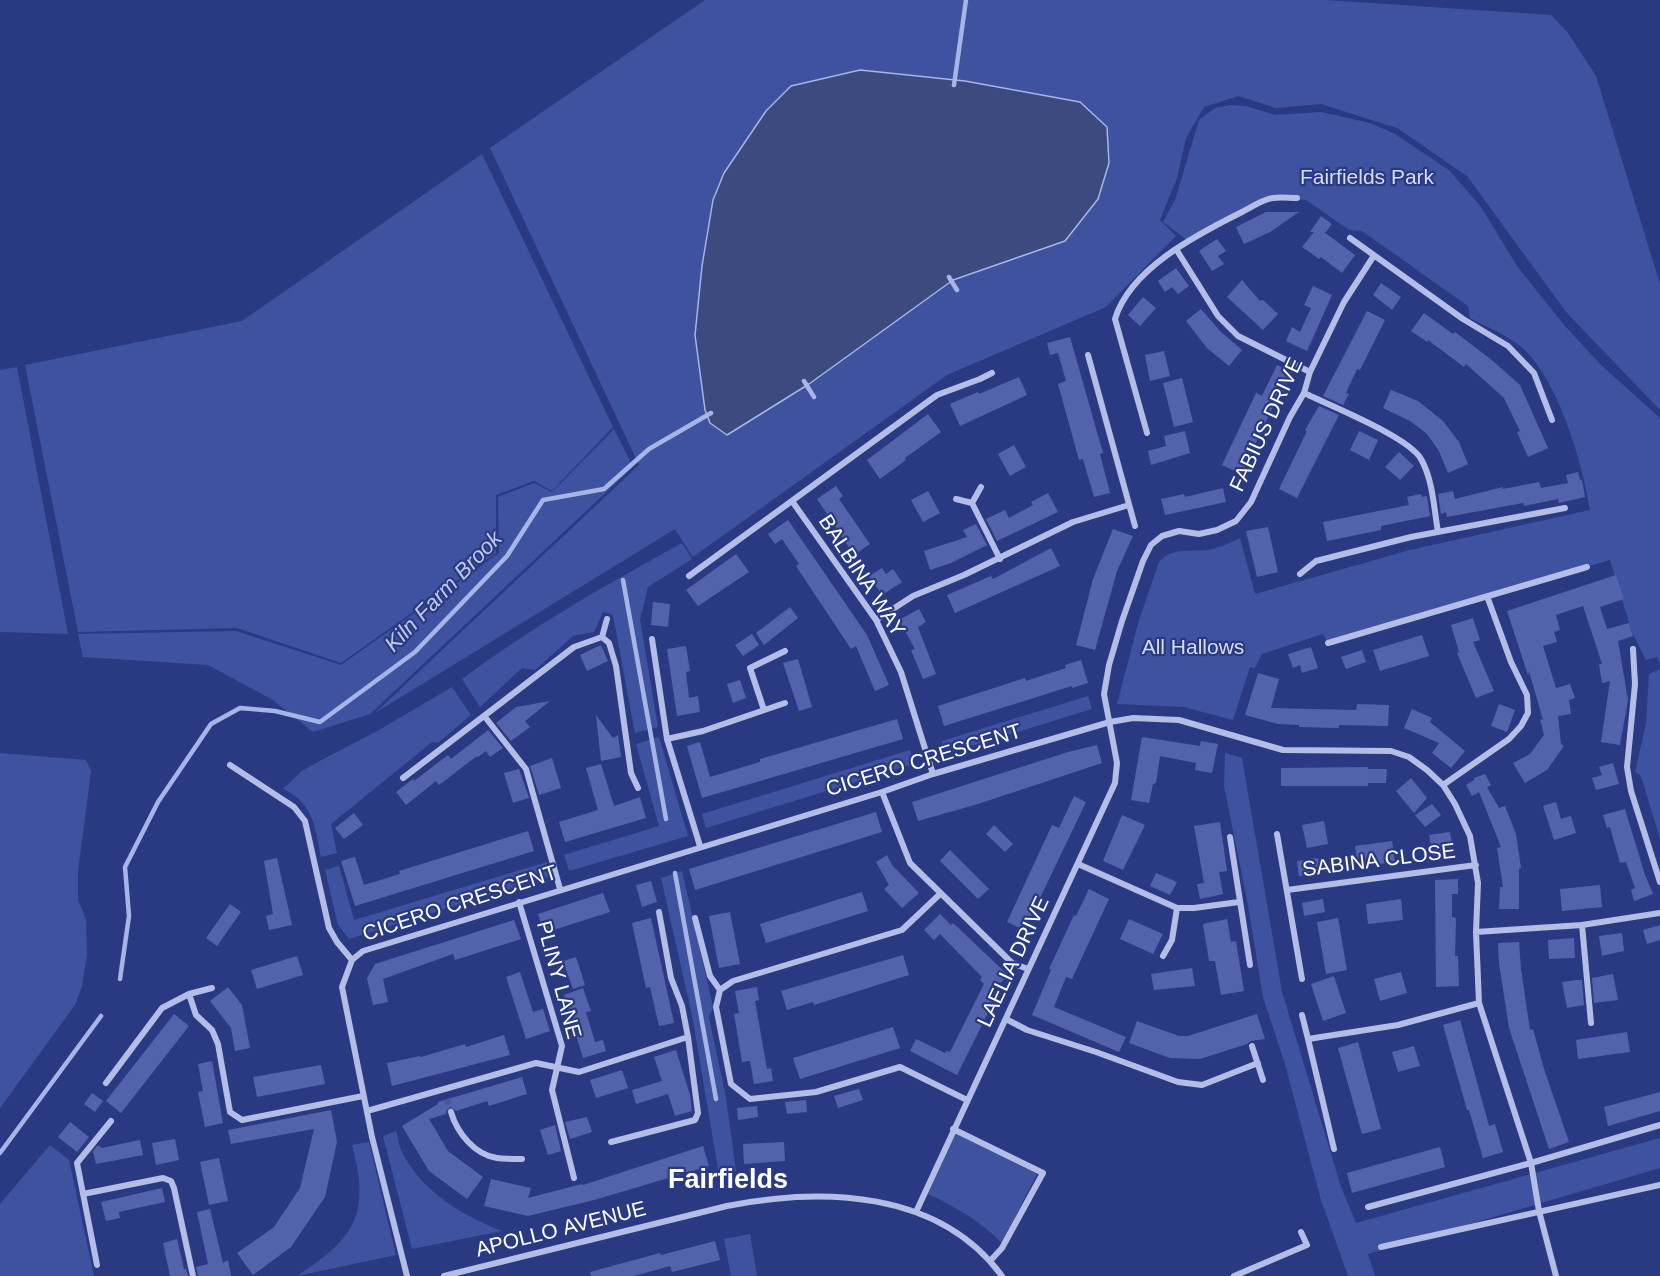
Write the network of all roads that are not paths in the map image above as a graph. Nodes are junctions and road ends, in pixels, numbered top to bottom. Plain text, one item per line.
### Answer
1 (1297, 198) dead end
2 (1350, 238) dead end
3 (1176, 249) junction
4 (1373, 257) junction
5 (1088, 355) dead end
6 (1310, 372) junction
7 (992, 373) dead end
8 (1304, 393) junction
9 (1552, 420) dead end
10 (1147, 433) dead end
11 (981, 487) dead end
12 (956, 499) dead end
13 (792, 501) junction
14 (972, 503) junction
15 (1129, 505) junction
16 (1565, 508) dead end
17 (1135, 526) dead end
18 (1438, 532) junction
19 (1000, 559) junction
20 (1587, 567) dead end
21 (1300, 574) dead end
22 (689, 576) dead end
23 (1486, 596) junction
24 (607, 619) dead end
25 (876, 620) junction
26 (602, 637) junction
27 (652, 639) dead end
28 (1328, 643) dead end
29 (1633, 649) dead end
30 (785, 651) dead end
31 (785, 704) dead end
32 (764, 710) junction
33 (485, 717) junction
34 (1110, 722) junction
35 (667, 739) junction
36 (230, 765) dead end
37 (933, 774) junction
38 (403, 778) dead end
39 (1443, 785) junction
40 (638, 788) dead end
41 (882, 792) junction
42 (1277, 834) dead end
43 (1230, 837) dead end
44 (699, 846) junction
45 (1078, 864) junction
46 (1476, 865) junction
47 (1660, 882) edge
48 (561, 889) junction
49 (1287, 890) junction
50 (940, 894) junction
51 (519, 902) junction
52 (1239, 902) junction
53 (1177, 908) junction
54 (659, 912) dead end
55 (1660, 913) edge
56 (695, 918) dead end
57 (1582, 925) junction
58 (1476, 932) junction
59 (1163, 956) dead end
60 (352, 960) junction
61 (1250, 965) dead end
62 (1028, 969) junction
63 (1302, 979) dead end
64 (212, 988) dead end
65 (720, 990) junction
66 (189, 994) junction
67 (1479, 1003) junction
68 (1302, 1015) dead end
69 (1006, 1019) junction
70 (1591, 1023) dead end
71 (688, 1037) junction
72 (1308, 1039) junction
73 (1252, 1046) dead end
74 (1258, 1063) junction
75 (557, 1067) junction
76 (1263, 1080) dead end
77 (106, 1083) dead end
78 (444, 1091) junction
79 (363, 1096) junction
80 (447, 1099) tunnel mouth
81 (967, 1100) junction
82 (367, 1112) junction
83 (451, 1112) tunnel mouth
84 (111, 1121) dead end
85 (1660, 1125) edge
86 (953, 1129) junction
87 (611, 1142) dead end
88 (1334, 1149) dead end
89 (522, 1159) dead end
90 (1531, 1163) junction
91 (574, 1178) dead end
92 (1660, 1185) edge
93 (83, 1194) junction
94 (1368, 1207) dead end
95 (1539, 1211) junction
96 (916, 1212) junction
97 (1301, 1232) dead end
98 (1381, 1247) dead end
99 (991, 1260) junction
100 (97, 1265) dead end
101 (193, 1276) edge
102 (407, 1276) edge
103 (444, 1276) edge
104 (1002, 1276) edge
105 (1234, 1276) edge
106 (1556, 1276) edge

1 - 3 street
2 - 4 street
3 - 6 street
3 - 10 street
4 - 6 street, FABIUS DRIVE
4 - 9 street
5 - 15 street
6 - 8 street, FABIUS DRIVE
7 - 13 street, BALBINA WAY
8 - 18 street
8 - 34 street, FABIUS DRIVE
11 - 14 street
12 - 14 street
13 - 22 street, BALBINA WAY
13 - 25 street, BALBINA WAY
14 - 19 street
15 - 17 street
15 - 19 street
16 - 18 street
18 - 21 street
19 - 25 street
20 - 23 street
23 - 28 street
23 - 39 street
24 - 26 street
25 - 37 street, BALBINA WAY
26 - 33 street
26 - 40 street
27 - 35 street
29 - 47 street
30 - 32 street
31 - 32 street
32 - 35 street
33 - 38 street
33 - 48 street
34 - 37 street, CICERO CRESCENT
34 - 39 street, CICERO CRESCENT
34 - 45 street, LAELIA DRIVE
35 - 44 street
36 - 60 street
37 - 41 street, CICERO CRESCENT
39 - 46 street, CICERO CRESCENT
41 - 44 street, CICERO CRESCENT
41 - 50 street
42 - 49 street, SABINA CLOSE
43 - 52 street
44 - 48 street, CICERO CRESCENT
45 - 53 street
45 - 62 street, LAELIA DRIVE
46 - 49 street, SABINA CLOSE
46 - 58 street, CICERO CRESCENT
48 - 51 street, CICERO CRESCENT
49 - 63 street, SABINA CLOSE
50 - 62 street
50 - 65 street
51 - 60 street, CICERO CRESCENT
51 - 75 street, PLINY LANE
52 - 53 street
52 - 61 street
53 - 59 street
54 - 71 street
55 - 57 street
56 - 65 street
57 - 58 street
57 - 70 street
58 - 67 street, CICERO CRESCENT
60 - 79 street, CICERO CRESCENT
62 - 69 street, LAELIA DRIVE
64 - 66 street
65 - 81 street
66 - 77 street
66 - 79 street
67 - 72 street
67 - 90 street, CICERO CRESCENT
68 - 72 street
69 - 74 street
69 - 81 street, LAELIA DRIVE
71 - 75 street
71 - 87 street
72 - 88 street
73 - 74 street
74 - 76 street
75 - 78 street
75 - 91 street, PLINY LANE
78 - 80 street
78 - 82 street
79 - 82 street, CICERO CRESCENT
81 - 86 street, LAELIA DRIVE
82 - 102 street, CICERO CRESCENT
83 - 89 street
84 - 93 street
85 - 90 street
86 - 96 street, LAELIA DRIVE
86 - 99 street
90 - 94 street
90 - 95 street, CICERO CRESCENT
92 - 95 street
93 - 100 street
93 - 101 street
95 - 98 street
95 - 106 street, CICERO CRESCENT
96 - 99 street, APOLLO AVENUE
96 - 103 street, APOLLO AVENUE
97 - 105 street
99 - 104 street, APOLLO AVENUE

